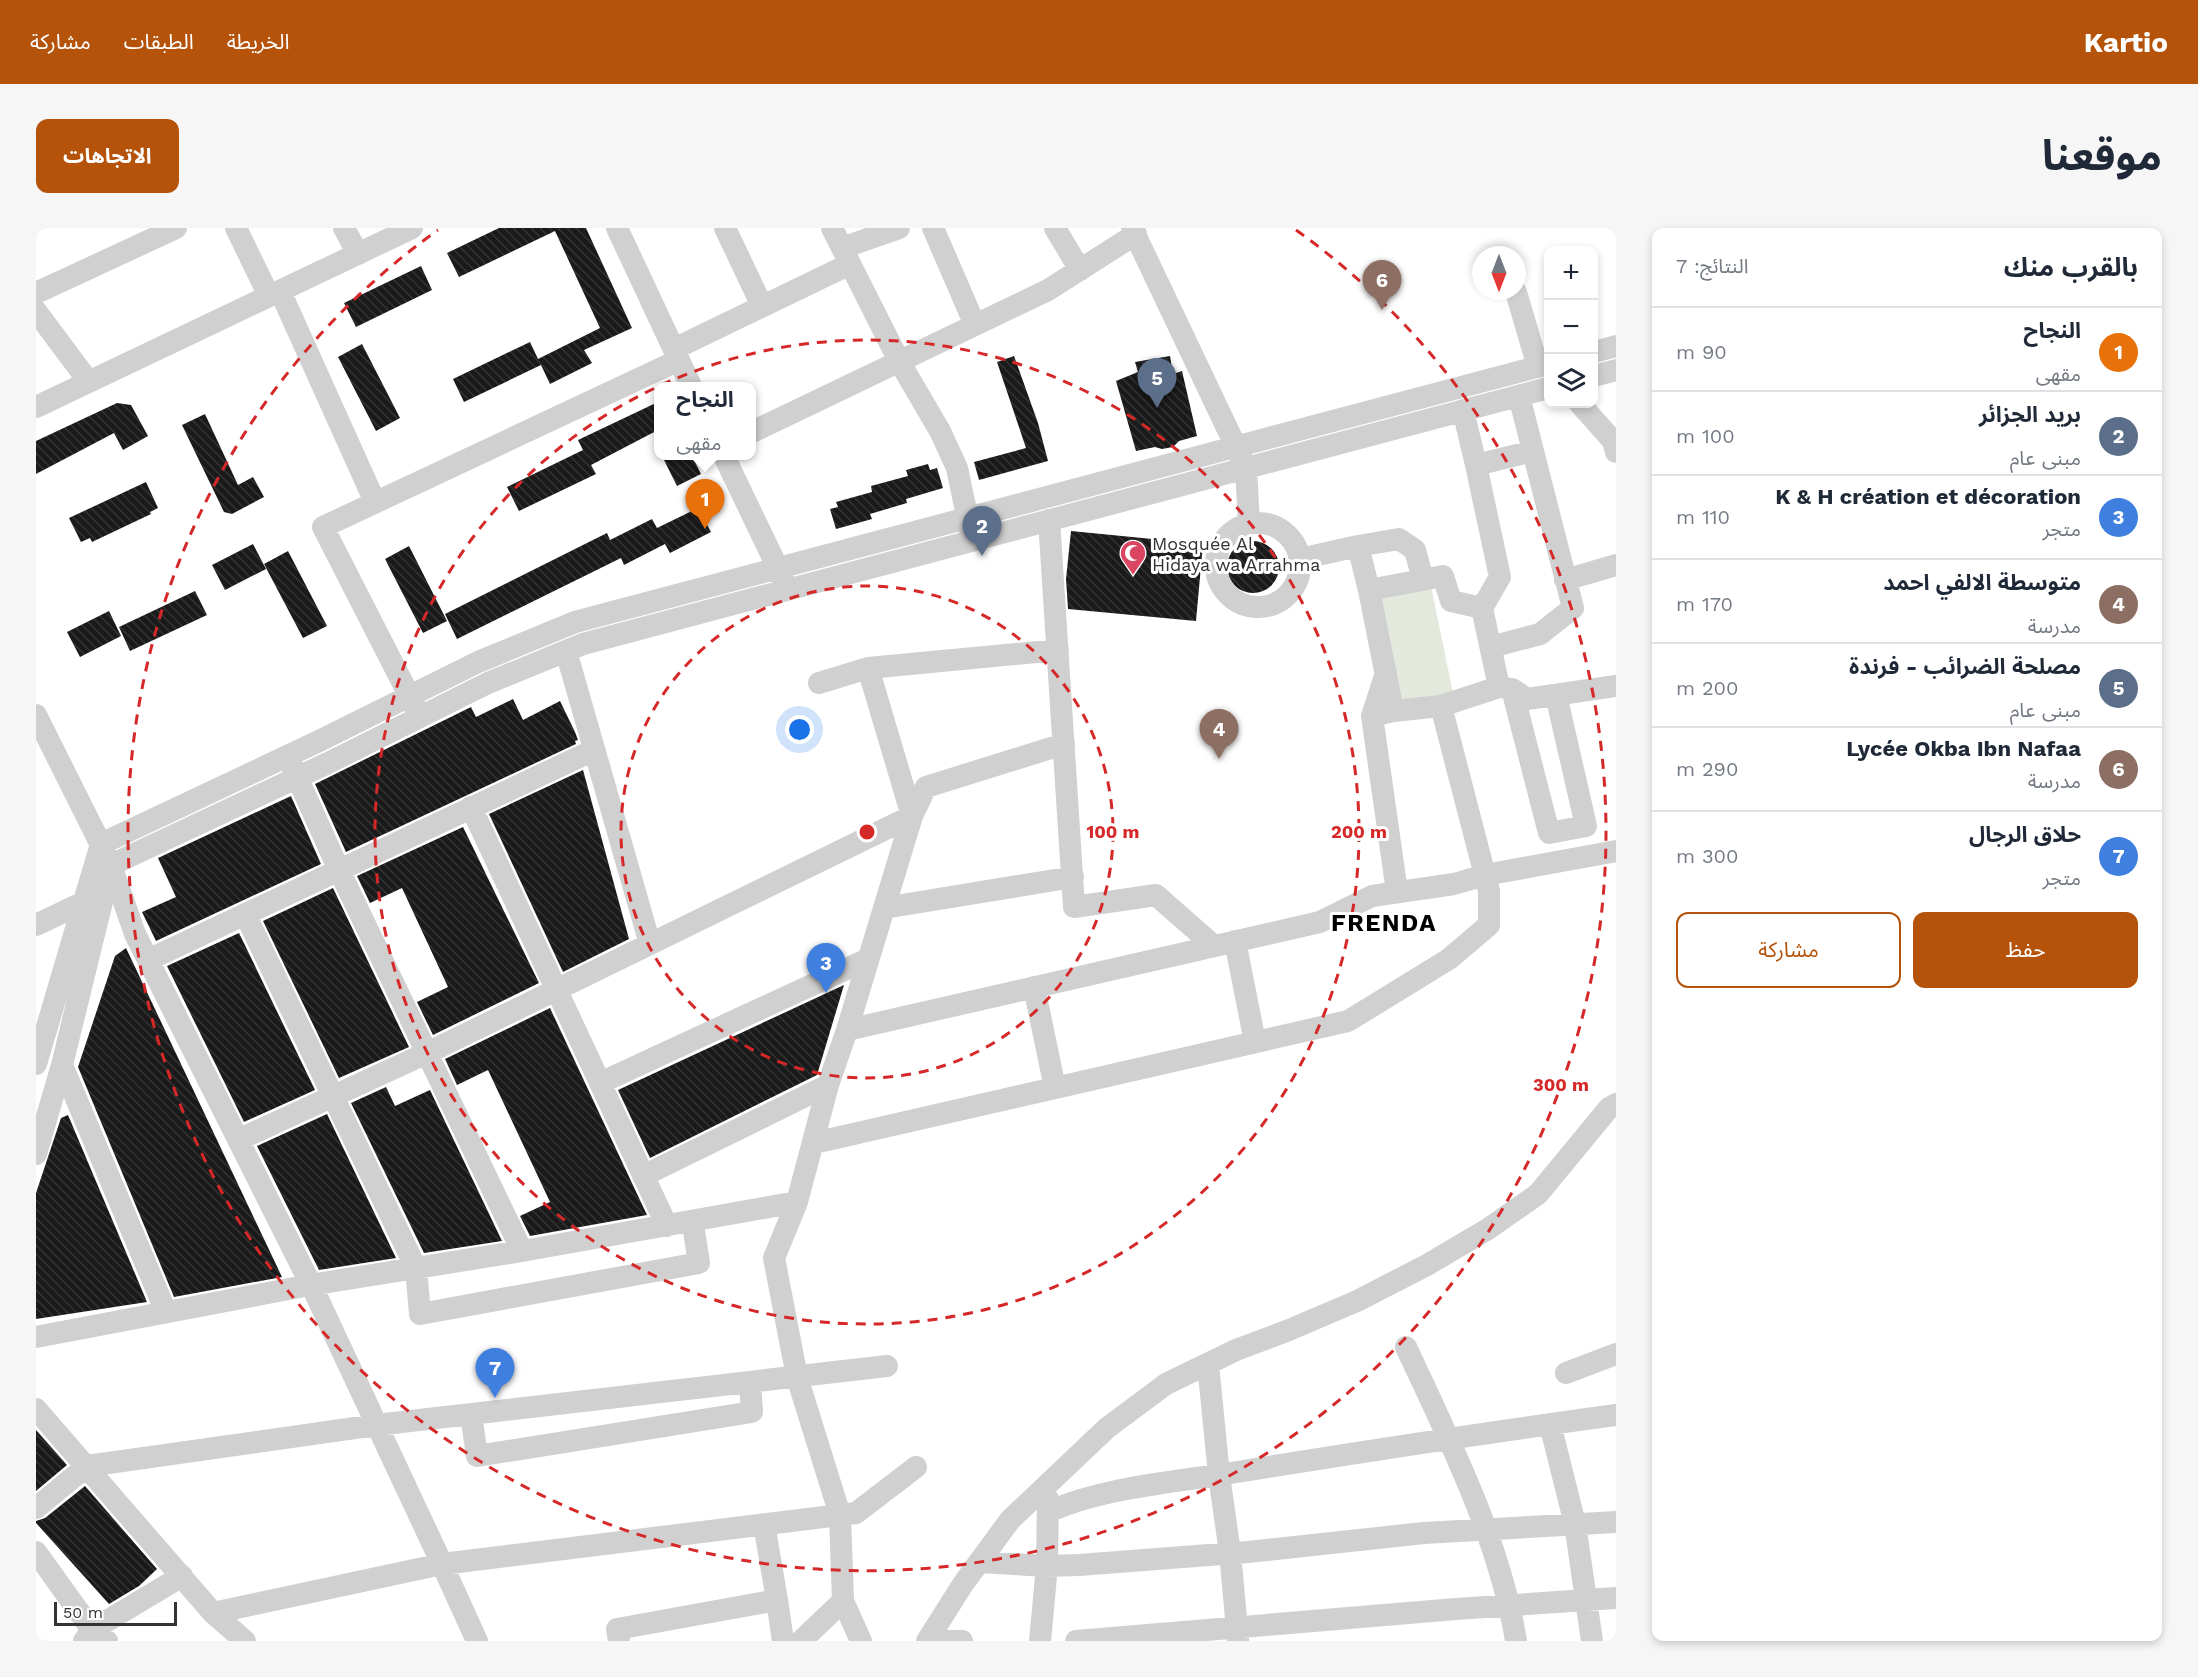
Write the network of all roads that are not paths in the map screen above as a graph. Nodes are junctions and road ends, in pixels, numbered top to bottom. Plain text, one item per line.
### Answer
1 (176, 228) edge
2 (236, 228) edge
3 (344, 228) edge
4 (412, 228) edge
5 (617, 228) edge
6 (725, 228) edge
7 (899, 228) edge
8 (933, 228) edge
9 (1055, 228) edge
10 (1134, 231) edge
11 (841, 247) edge
12 (358, 254) junction
13 (1080, 270) junction
14 (36, 293) edge
15 (274, 294) junction
16 (1519, 300) edge
17 (762, 306) junction
18 (36, 311) edge
19 (975, 325) junction
20 (1616, 346) edge
21 (1598, 351) edge
22 (676, 355) junction
23 (899, 361) junction
24 (1543, 366) edge
25 (1616, 370) edge
26 (1598, 375) edge
27 (89, 382) junction
28 (689, 382) edge
29 (1544, 389) edge
30 (1519, 396) junction
31 (36, 407) edge
32 (1584, 408) edge
33 (1463, 410) junction
34 (756, 430) edge
35 (1236, 446) junction
36 (1533, 451) junction
37 (1616, 452) edge
38 (726, 460) edge
39 (1476, 465) junction
40 (1246, 468) junction
41 (375, 502) junction
42 (968, 517) junction
43 (1049, 520) junction
44 (1248, 524) junction
45 (972, 540) junction
46 (1358, 546) junction
47 (1300, 560) junction
48 (1616, 565) edge
49 (777, 567) junction
50 (1423, 580) junction
51 (1565, 580) junction
52 (788, 589) junction
53 (1369, 590) junction
54 (1482, 608) junction
55 (1491, 646) junction
56 (1058, 650) junction
57 (566, 651) junction
58 (868, 668) junction
59 (819, 683) dead end
60 (1505, 688) junction
61 (1615, 689) edge
62 (1556, 695) junction
63 (408, 697) junction
64 (1440, 706) junction
65 (1383, 713) junction
66 (36, 715) edge
67 (421, 717) junction
68 (1064, 744) junction
69 (594, 750) junction
70 (288, 756) junction
71 (298, 777) junction
72 (471, 807) junction
73 (912, 816) junction
74 (101, 844) junction
75 (1616, 851) edge
76 (111, 865) junction
77 (339, 870) junction
78 (1485, 875) junction
79 (1073, 877) junction
80 (1397, 892) junction
81 (84, 902) junction
82 (884, 908) junction
83 (245, 914) junction
84 (36, 925) edge
85 (1225, 943) junction
86 (650, 944) junction
87 (868, 959) junction
88 (148, 960) junction
89 (1035, 987) junction
90 (556, 990) junction
91 (847, 1030) junction
92 (1255, 1042) junction
93 (427, 1053) junction
94 (36, 1064) edge
95 (62, 1065) junction
96 (600, 1083) junction
97 (828, 1085) junction
98 (1055, 1088) junction
99 (332, 1097) junction
100 (1616, 1104) edge
101 (238, 1140) junction
102 (814, 1143) junction
103 (36, 1154) edge
104 (643, 1176) junction
105 (797, 1202) junction
106 (695, 1221) junction
107 (667, 1226) junction
108 (522, 1251) junction
109 (416, 1268) junction
110 (310, 1285) junction
111 (166, 1312) junction
112 (36, 1337) edge
113 (1406, 1347) dead end
114 (1616, 1354) edge
115 (1208, 1364) junction
116 (887, 1366) dead end
117 (1566, 1373) dead end
118 (797, 1377) junction
119 (750, 1382) junction
120 (36, 1409) edge
121 (471, 1414) junction
122 (1616, 1415) edge
123 (1550, 1424) junction
124 (376, 1425) junction
125 (1449, 1439) junction
126 (87, 1466) junction
127 (916, 1467) dead end
128 (1219, 1475) junction
129 (1048, 1483) junction
130 (36, 1508) edge
131 (1048, 1512) junction
132 (840, 1515) junction
133 (1616, 1522) edge
134 (764, 1524) junction
135 (1575, 1524) junction
136 (1485, 1529) junction
137 (36, 1552) edge
138 (1230, 1553) junction
139 (980, 1562) junction
140 (442, 1564) junction
141 (1047, 1566) junction
142 (182, 1576) junction
143 (1616, 1598) edge
144 (777, 1600) junction
145 (1585, 1600) junction
146 (843, 1601) junction
147 (1511, 1605) junction
148 (213, 1613) junction
149 (1237, 1634) edge
150 (94, 1638) edge
151 (240, 1639) edge
152 (1123, 1639) edge
153 (477, 1641) edge
154 (619, 1641) edge
155 (783, 1641) edge
156 (801, 1641) edge
157 (861, 1641) edge
158 (927, 1641) edge
159 (950, 1641) edge
160 (962, 1641) edge
161 (1040, 1641) edge
162 (1076, 1641) edge
163 (1516, 1641) edge
164 (1592, 1641) edge

1 - 14 street
2 - 15 street
3 - 12 street
4 - 12 street
5 - 22 street
6 - 17 street
7 - 11 street
8 - 19 street
9 - 13 street
10 - 13 street
10 - 35 street
11 - 17 street
11 - 23 street
12 - 15 street
13 - 19 street
15 - 27 street
15 - 41 street
16 - 24 street
17 - 22 street
18 - 27 street
19 - 23 street
20 - 21 street
22 - 28 street
22 - 41 street
23 - 34 street
23 - 42 street
24 - 35 street
25 - 26 street
27 - 31 street
29 - 30 street
30 - 33 street
30 - 36 street
32 - 37 street
33 - 39 street
33 - 40 street
35 - 40 street
35 - 42 street
36 - 39 street
36 - 51 street
38 - 49 street
39 - 54 street
40 - 43 street
40 - 44 street
41 - 63 street
42 - 45 street
42 - 49 street
43 - 45 street
43 - 56 street
44 - 47 street
44 - 47 street
45 - 52 street
46 - 47 street
46 - 50 street
46 - 53 street
48 - 51 street
49 - 52 street
49 - 63 street
50 - 53 street
50 - 54 street
51 - 55 street
52 - 57 street
53 - 65 street
54 - 55 street
55 - 60 street
56 - 58 street
56 - 68 street
57 - 67 street
57 - 69 street
58 - 59 street
58 - 73 street
60 - 62 street
60 - 62 street
60 - 64 street
61 - 62 street
63 - 67 street
63 - 70 street
64 - 65 street
64 - 78 street
65 - 80 street
66 - 74 street
67 - 71 street
68 - 73 street
68 - 79 street
69 - 72 street
69 - 86 street
70 - 71 street
70 - 74 street
71 - 76 street
71 - 77 street
72 - 77 street
72 - 90 street
73 - 82 street
73 - 86 street
74 - 76 street
74 - 81 street
75 - 78 street
76 - 88 street
76 - 95 street
77 - 83 street
77 - 93 street
78 - 80 street
78 - 92 street
79 - 82 street
79 - 85 street
80 - 85 street
81 - 84 street
81 - 94 street
82 - 87 street
83 - 88 street
83 - 99 street
85 - 89 street
85 - 92 street
86 - 90 street
87 - 91 street
87 - 96 street
88 - 101 street
89 - 91 street
89 - 98 street
90 - 93 street
90 - 96 street
91 - 97 street
92 - 98 street
93 - 99 street
93 - 108 street
95 - 103 street
95 - 111 street
96 - 104 street
97 - 102 street
97 - 104 street
98 - 102 street
99 - 101 street
99 - 109 street
100 - 115 street
101 - 110 street
102 - 105 street
104 - 107 street
105 - 106 street
105 - 118 street
106 - 107 street
106 - 109 street
107 - 108 street
108 - 109 street
109 - 110 street
110 - 111 street
110 - 124 street
111 - 112 street
113 - 125 street
114 - 117 street
115 - 128 street
115 - 129 street
116 - 118 street
118 - 119 street
118 - 132 street
119 - 121 street
119 - 121 street
120 - 126 street
121 - 124 street
122 - 123 street
123 - 125 street
123 - 135 street
124 - 126 street
124 - 140 street
125 - 128 street
125 - 136 street
126 - 130 street
126 - 142 street
127 - 132 street
128 - 131 street
128 - 138 street
129 - 131 street
129 - 139 street
131 - 141 street
132 - 134 street
132 - 146 street
133 - 135 street
134 - 140 street
134 - 144 street
135 - 136 street
135 - 145 street
136 - 138 street
136 - 147 street
137 - 150 street
138 - 141 street
138 - 149 street
139 - 141 street
139 - 158 street
140 - 148 street
140 - 153 street
141 - 161 street
142 - 148 street
142 - 150 street
143 - 145 street
144 - 154 street
144 - 155 street
145 - 147 street
145 - 164 street
146 - 156 street
146 - 157 street
147 - 149 street
147 - 163 street
148 - 151 street
149 - 152 street
152 - 162 street
159 - 160 street

